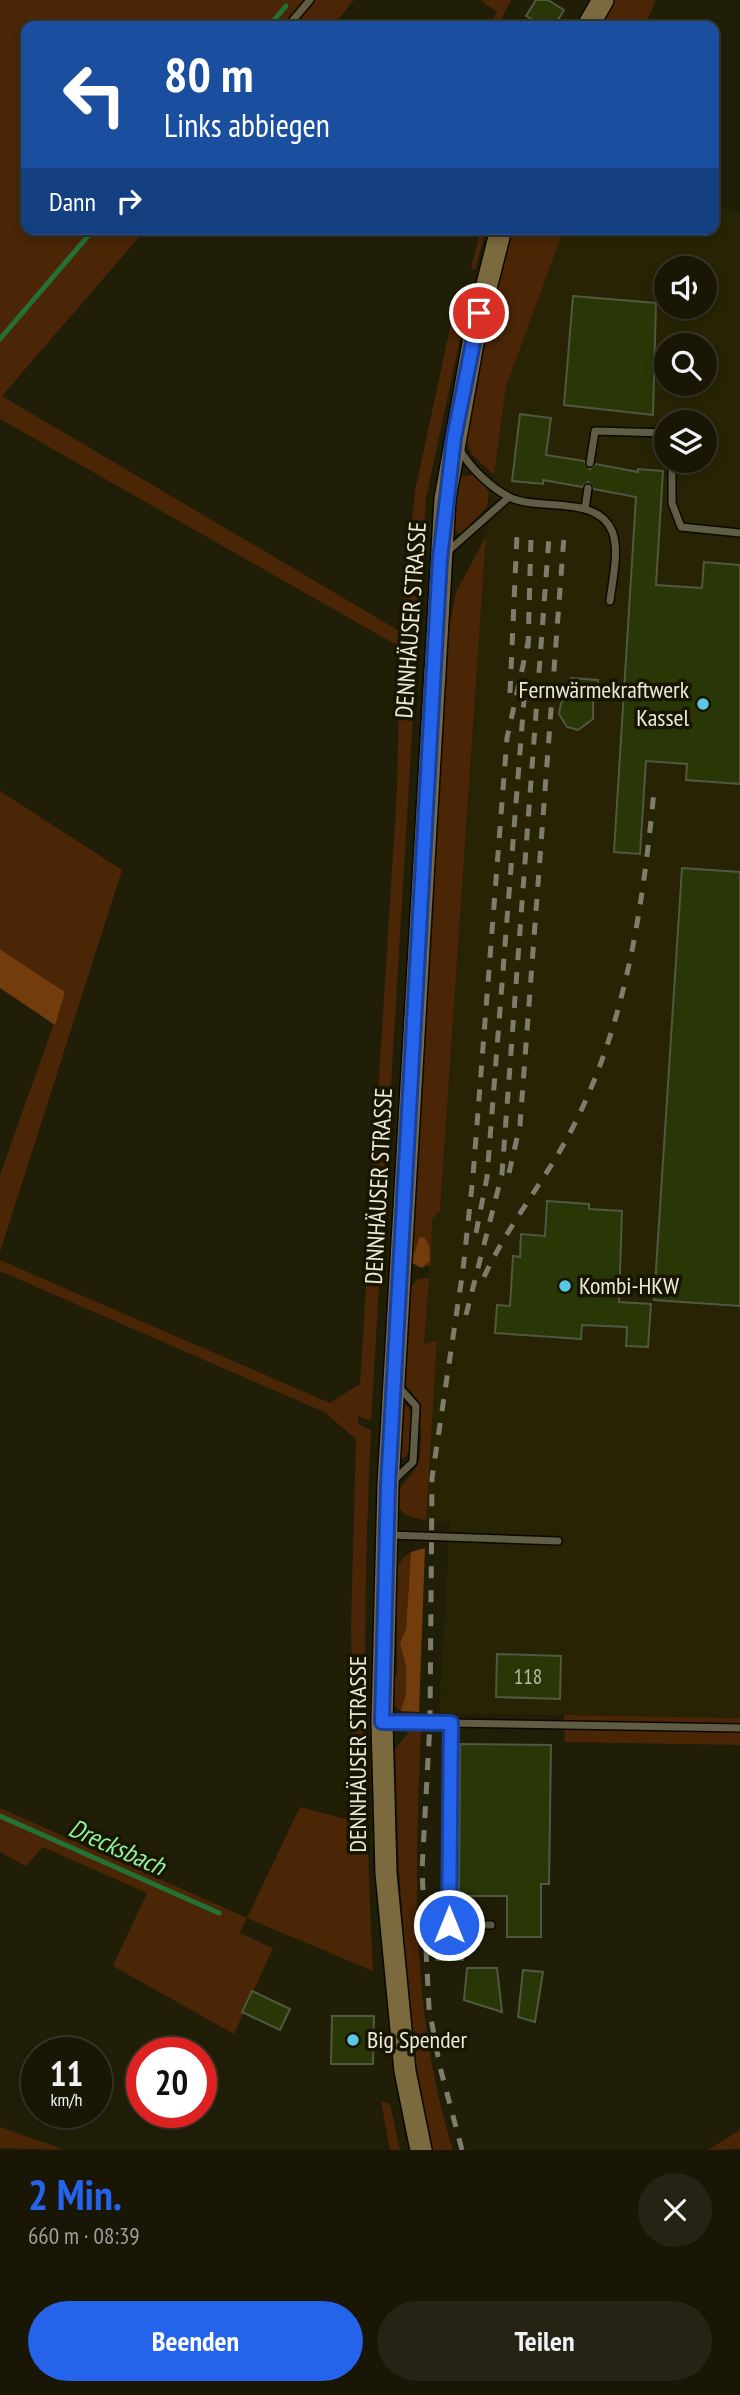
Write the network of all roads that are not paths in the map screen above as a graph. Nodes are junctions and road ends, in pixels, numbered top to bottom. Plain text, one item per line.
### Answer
1 (310, 0) edge
2 (603, 0) edge
3 (292, 21) edge
4 (591, 21) edge
5 (499, 235) edge
6 (654, 433) edge
7 (454, 438) junction
8 (590, 463) dead end
9 (672, 473) edge
10 (587, 488) dead end
11 (509, 497) junction
12 (585, 509) junction
13 (740, 533) edge
14 (440, 559) junction
15 (610, 601) dead end
16 (387, 1535) junction
17 (558, 1541) dead end
18 (382, 1722) junction
19 (451, 1723) junction
20 (740, 1728) edge
21 (491, 1925) dead end
22 (421, 2150) edge

1 - 3 lane
2 - 4 street
5 - 7 street, DENNHÄUSER STRASSE
6 - 8 lane
7 - 11 lane
7 - 14 street, DENNHÄUSER STRASSE
9 - 13 lane
10 - 12 lane
11 - 12 lane
11 - 14 lane
12 - 15 lane
14 - 16 street, DENNHÄUSER STRASSE
16 - 17 lane
16 - 18 street, DENNHÄUSER STRASSE
18 - 19 lane
18 - 22 street, DENNHÄUSER STRASSE
19 - 20 lane
19 - 21 lane

